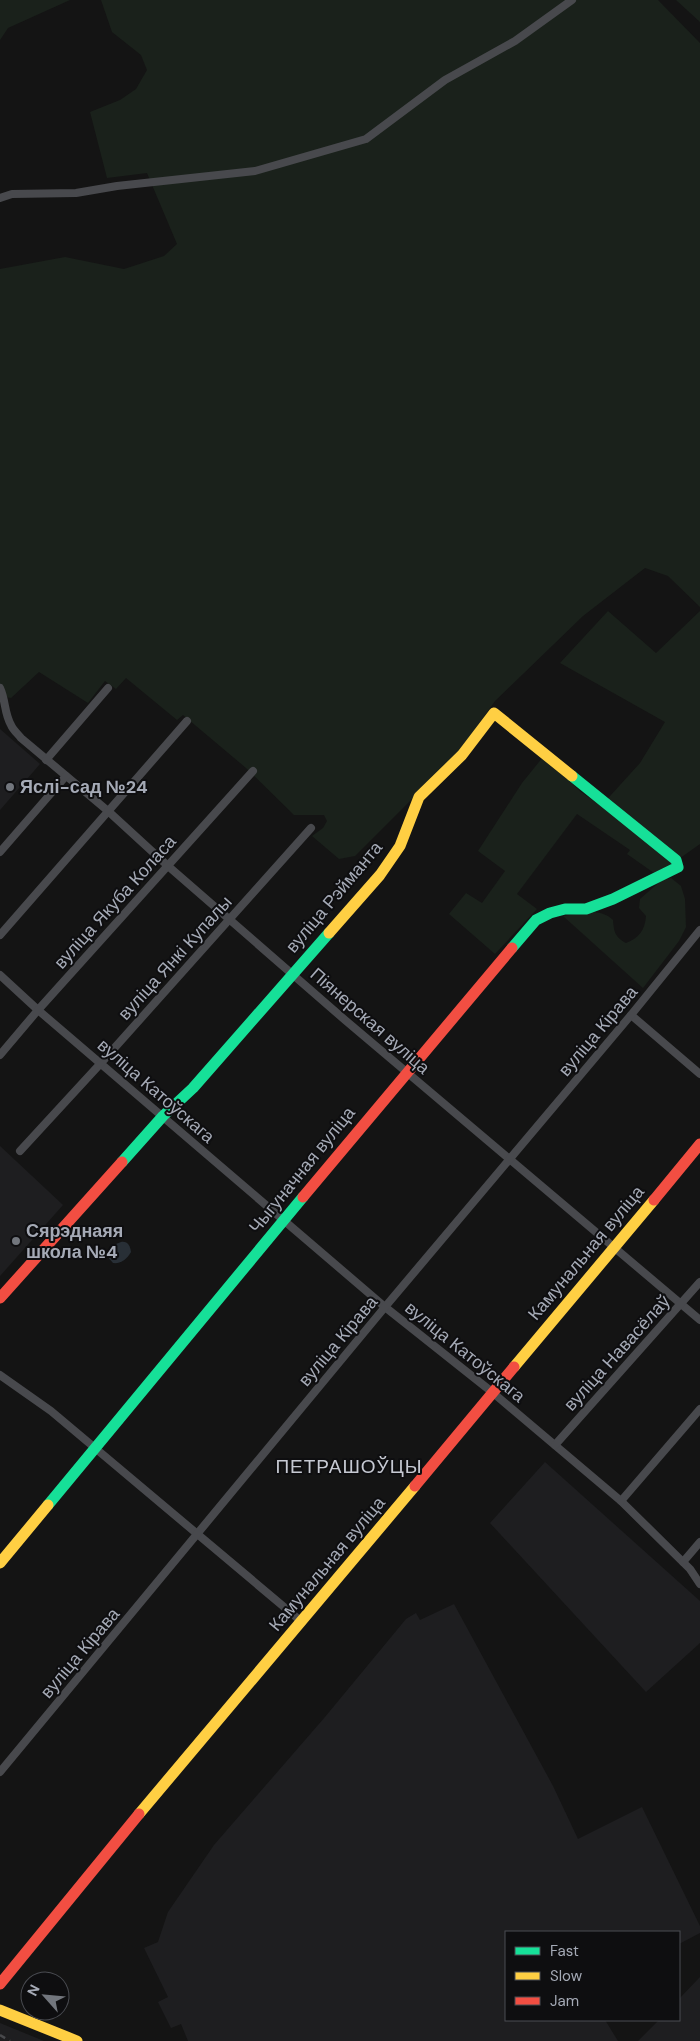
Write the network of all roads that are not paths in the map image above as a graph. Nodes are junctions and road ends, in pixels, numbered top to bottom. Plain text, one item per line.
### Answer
1 (572, 0) edge
2 (0, 198) edge
3 (0, 688) edge
4 (108, 688) dead end
5 (187, 721) dead end
6 (46, 760) junction
7 (253, 771) dead end
8 (66, 776) junction
9 (108, 811) junction
10 (311, 828) dead end
11 (0, 852) edge
12 (168, 866) junction
13 (678, 867) joint
14 (230, 920) junction
15 (700, 930) edge
16 (0, 935) edge
17 (292, 974) junction
18 (0, 975) edge
19 (38, 1010) junction
20 (631, 1015) junction
21 (0, 1055) edge
22 (101, 1063) junction
23 (406, 1072) junction
24 (700, 1074) edge
25 (163, 1116) junction
26 (700, 1144) edge
27 (20, 1151) dead end
28 (509, 1160) junction
29 (284, 1220) junction
30 (615, 1248) junction
31 (700, 1282) edge
32 (0, 1298) edge
33 (681, 1304) junction
34 (385, 1307) junction
35 (700, 1320) edge
36 (0, 1375) edge
37 (492, 1392) junction
38 (700, 1408) edge
39 (556, 1445) junction
40 (95, 1450) junction
41 (622, 1501) junction
42 (197, 1535) junction
43 (700, 1542) edge
44 (682, 1562) junction
45 (0, 1563) edge
46 (700, 1584) edge
47 (302, 1622) junction
48 (0, 1772) edge
49 (0, 1984) edge
50 (0, 2010) edge
51 (77, 2041) edge

1 - 2 street
3 - 6 street, Піянерская вуліца
4 - 6 street
5 - 9 street
6 - 8 street, Піянерская вуліца
7 - 12 street, вуліца Якуба Коласа
8 - 9 street, Піянерская вуліца
8 - 11 street
9 - 12 street, Піянерская вуліца
9 - 16 street
10 - 14 street, вуліца Янкі Купалы
12 - 14 street, Піянерская вуліца
12 - 19 street, вуліца Якуба Коласа
13 - 17 street, вуліца Рэйманта
13 - 23 street, Чыгуначная вуліца
14 - 17 street, Піянерская вуліца
14 - 22 street, вуліца Янкі Купалы
15 - 20 street, вуліца Кірава
17 - 23 street, Піянерская вуліца
17 - 25 street, вуліца Рэйманта
18 - 19 street, вуліца Катоўскага
19 - 21 street, вуліца Якуба Коласа
19 - 22 street, вуліца Катоўскага
20 - 24 street
20 - 28 street, вуліца Кірава
22 - 25 street, вуліца Катоўскага
22 - 27 street, вуліца Янкі Купалы
23 - 28 street, Піянерская вуліца
23 - 29 street, Чыгуначная вуліца
25 - 29 street, вуліца Катоўскага
25 - 32 street, вуліца Рэйманта
26 - 30 street, Камунальная вуліца
28 - 30 street, Піянерская вуліца
28 - 34 street, вуліца Кірава
29 - 34 street, вуліца Катоўскага
29 - 40 street, Чыгуначная вуліца
30 - 33 street, Піянерская вуліца
30 - 37 street, Камунальная вуліца
31 - 33 street, вуліца Навасёлаў
33 - 35 street, Піянерская вуліца
33 - 39 street, вуліца Навасёлаў
34 - 37 street, вуліца Катоўскага
34 - 42 street, вуліца Кірава
36 - 40 street
37 - 39 street, вуліца Катоўскага
37 - 47 street, Камунальная вуліца
38 - 41 street
39 - 41 street, вуліца Катоўскага
40 - 42 street
40 - 45 street, Чыгуначная вуліца
41 - 44 street, вуліца Катоўскага
42 - 47 street
42 - 48 street, вуліца Кірава
43 - 44 street
44 - 46 street, вуліца Катоўскага
47 - 49 street, Камунальная вуліца
50 - 51 street

